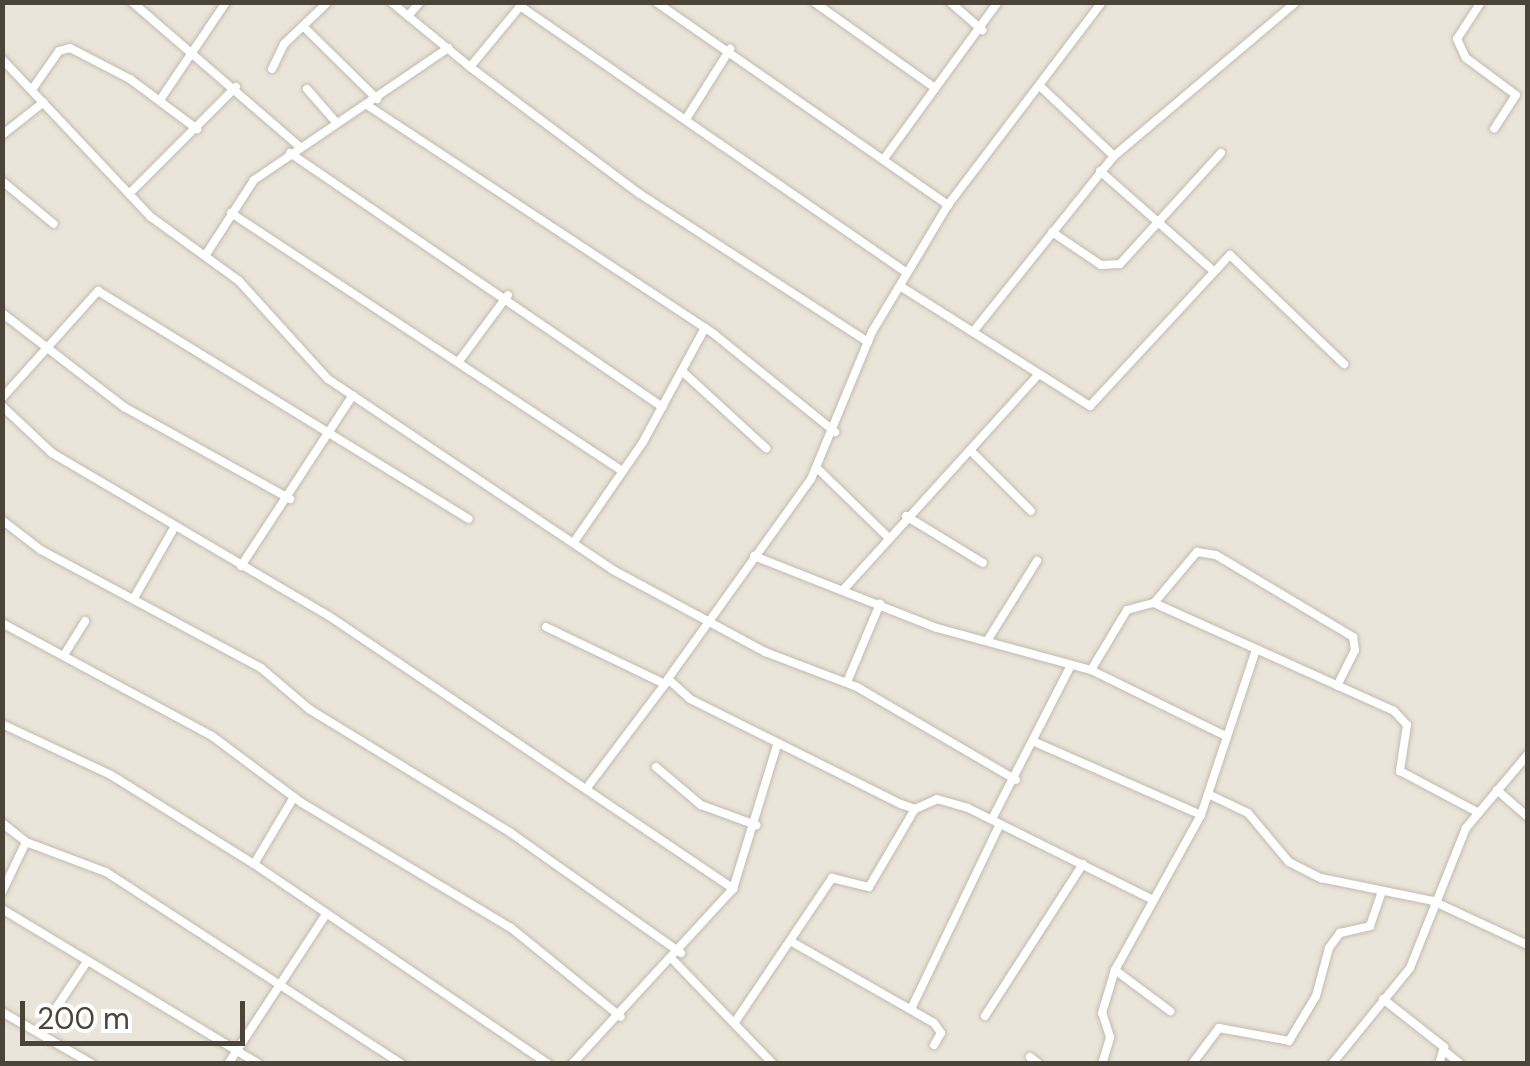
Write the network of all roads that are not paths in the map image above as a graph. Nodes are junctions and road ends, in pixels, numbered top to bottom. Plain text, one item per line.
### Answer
1 (132, 2) edge
2 (226, 2) edge
3 (328, 2) edge
4 (392, 2) edge
5 (420, 2) edge
6 (656, 2) edge
7 (814, 2) edge
8 (950, 2) edge
9 (998, 2) edge
10 (1102, 2) edge
11 (1296, 2) edge
12 (1481, 2) edge
13 (521, 4) edge
14 (408, 16) junction
15 (306, 28) junction
16 (982, 30) junction
17 (190, 46) junction
18 (448, 48) junction
19 (730, 49) junction
20 (2, 59) edge
21 (470, 68) junction
22 (272, 69) dead end
23 (236, 87) junction
24 (33, 88) junction
25 (935, 88) junction
26 (1042, 88) junction
27 (308, 89) dead end
28 (377, 99) junction
29 (160, 100) junction
30 (44, 102) junction
31 (367, 104) junction
32 (686, 119) junction
33 (336, 122) junction
34 (197, 128) junction
35 (1494, 129) dead end
36 (2, 136) edge
37 (299, 146) junction
38 (1221, 152) dead end
39 (290, 153) junction
40 (886, 156) junction
41 (1114, 156) junction
42 (1100, 171) junction
43 (2, 181) edge
44 (130, 193) junction
45 (948, 205) junction
46 (231, 213) junction
47 (1159, 223) junction
48 (54, 224) dead end
49 (1052, 232) junction
50 (204, 256) junction
51 (1211, 269) junction
52 (908, 273) junction
53 (900, 286) junction
54 (508, 295) junction
55 (2, 313) edge
56 (705, 328) junction
57 (973, 332) junction
58 (868, 342) junction
59 (47, 353) junction
60 (458, 361) junction
61 (1344, 364) dead end
62 (683, 372) junction
63 (1037, 376) junction
64 (353, 395) junction
65 (2, 398) edge
66 (2, 406) edge
67 (663, 406) junction
68 (332, 431) junction
69 (835, 432) junction
70 (766, 448) dead end
71 (970, 450) junction
72 (817, 468) junction
73 (622, 471) junction
74 (290, 498) junction
75 (1030, 511) dead end
76 (906, 516) junction
77 (468, 519) dead end
78 (2, 520) edge
79 (174, 526) junction
80 (888, 537) junction
81 (574, 542) junction
82 (754, 556) junction
83 (1038, 561) dead end
84 (983, 563) dead end
85 (241, 566) junction
86 (844, 589) junction
87 (134, 598) junction
88 (1154, 603) junction
89 (880, 604) junction
90 (707, 616) junction
91 (85, 620) dead end
92 (2, 623) edge
93 (546, 627) dead end
94 (988, 638) junction
95 (1255, 653) junction
96 (64, 655) junction
97 (1068, 669) junction
98 (1091, 670) junction
99 (666, 682) junction
100 (846, 682) junction
101 (1337, 686) junction
102 (2, 724) edge
103 (1226, 736) junction
104 (1038, 743) junction
105 (777, 745) junction
106 (1528, 754) edge
107 (656, 767) dead end
108 (1016, 780) junction
109 (589, 786) junction
110 (1497, 790) junction
111 (1208, 794) junction
112 (294, 797) junction
113 (914, 808) junction
114 (1479, 813) junction
115 (1201, 816) junction
116 (1528, 817) edge
117 (996, 821) junction
118 (2, 823) edge
119 (756, 825) junction
120 (26, 842) junction
121 (254, 864) junction
122 (1083, 864) junction
123 (732, 889) junction
124 (2, 892) edge
125 (1382, 892) junction
126 (1153, 900) junction
127 (1433, 901) junction
128 (2, 909) edge
129 (326, 914) junction
130 (792, 942) junction
131 (1528, 945) edge
132 (678, 957) junction
133 (86, 963) junction
134 (1115, 970) junction
135 (283, 981) junction
136 (1383, 999) junction
137 (910, 1009) junction
138 (1170, 1011) dead end
139 (2, 1012) edge
140 (985, 1016) dead end
141 (621, 1018) junction
142 (735, 1022) junction
143 (40, 1032) junction
144 (934, 1045) dead end
145 (237, 1050) junction
146 (1446, 1053) junction
147 (580, 1055) junction
148 (92, 1064) edge
149 (228, 1064) edge
150 (259, 1064) edge
151 (402, 1064) edge
152 (548, 1064) edge
153 (572, 1064) edge
154 (589, 1064) edge
155 (773, 1064) edge
156 (1102, 1064) edge
157 (1192, 1064) edge
158 (1332, 1064) edge
159 (1439, 1064) edge
160 (1460, 1064) edge

1 - 17 street
2 - 17 street
3 - 15 street
4 - 14 street
5 - 14 street
6 - 19 street
7 - 25 street
8 - 16 street
9 - 16 street
10 - 26 street
11 - 41 street
12 - 35 street
13 - 21 street
13 - 32 street
14 - 18 street
15 - 22 street
15 - 28 street
16 - 25 street
17 - 23 street
17 - 29 street
18 - 21 street
18 - 28 street
19 - 32 street
19 - 40 street
20 - 24 street
21 - 58 street
23 - 34 street
23 - 37 street
24 - 29 street
24 - 30 street
25 - 40 street
26 - 41 street
26 - 45 street
27 - 33 street
28 - 31 street
29 - 34 street
30 - 36 street
30 - 44 street
31 - 33 street
31 - 56 street
32 - 52 street
33 - 37 street
34 - 44 street
37 - 39 street
38 - 47 street
39 - 46 street
39 - 54 street
40 - 45 street
41 - 42 street
42 - 47 street
42 - 49 street
43 - 48 street
44 - 50 street
45 - 52 street
46 - 50 street
46 - 60 street
47 - 49 street
47 - 51 street
49 - 57 street
50 - 64 street
51 - 61 street
51 - 63 street
52 - 53 street
53 - 57 street
53 - 58 street
54 - 60 street
54 - 67 street
55 - 59 street
56 - 62 street
56 - 69 street
57 - 63 street
58 - 69 street
59 - 65 street
59 - 68 street
59 - 74 street
60 - 73 street
62 - 67 street
62 - 70 street
63 - 71 street
64 - 68 street
64 - 81 street
66 - 79 street
67 - 73 street
68 - 74 street
68 - 77 street
69 - 72 street
71 - 75 street
71 - 76 street
72 - 80 street
72 - 82 street
73 - 81 street
74 - 85 street
76 - 80 street
76 - 84 street
78 - 87 street
79 - 85 street
79 - 87 street
80 - 86 street
81 - 90 street
82 - 86 street
82 - 90 street
83 - 94 street
85 - 109 street
86 - 89 street
87 - 132 street
88 - 95 street
88 - 98 street
88 - 101 street
89 - 94 street
89 - 100 street
90 - 99 street
90 - 100 street
91 - 96 street
92 - 96 street
93 - 99 street
94 - 97 street
95 - 101 street
95 - 103 street
96 - 112 street
97 - 98 street
97 - 104 street
98 - 103 street
99 - 105 street
99 - 109 street
100 - 108 street
101 - 114 street
102 - 121 street
103 - 111 street
104 - 108 street
104 - 115 street
105 - 113 street
105 - 119 street
106 - 110 street
107 - 119 street
108 - 117 street
109 - 123 street
110 - 114 street
110 - 116 street
111 - 115 street
111 - 125 street
112 - 121 street
112 - 141 street
113 - 117 street
113 - 130 street
114 - 127 street
115 - 126 street
117 - 122 street
117 - 137 street
118 - 120 street
119 - 123 street
120 - 124 street
120 - 135 street
121 - 129 street
122 - 126 street
122 - 140 street
123 - 132 street
125 - 127 street
125 - 157 street
126 - 134 street
127 - 131 street
127 - 136 street
128 - 133 street
129 - 135 street
129 - 152 street
130 - 137 street
130 - 142 street
132 - 141 street
132 - 142 street
133 - 143 street
133 - 145 street
134 - 138 street
134 - 156 street
135 - 145 street
135 - 151 street
136 - 146 street
136 - 158 street
137 - 144 street
139 - 143 street
141 - 147 street
142 - 155 street
143 - 148 street
145 - 149 street
145 - 150 street
146 - 159 street
146 - 160 street
147 - 153 street
147 - 154 street

